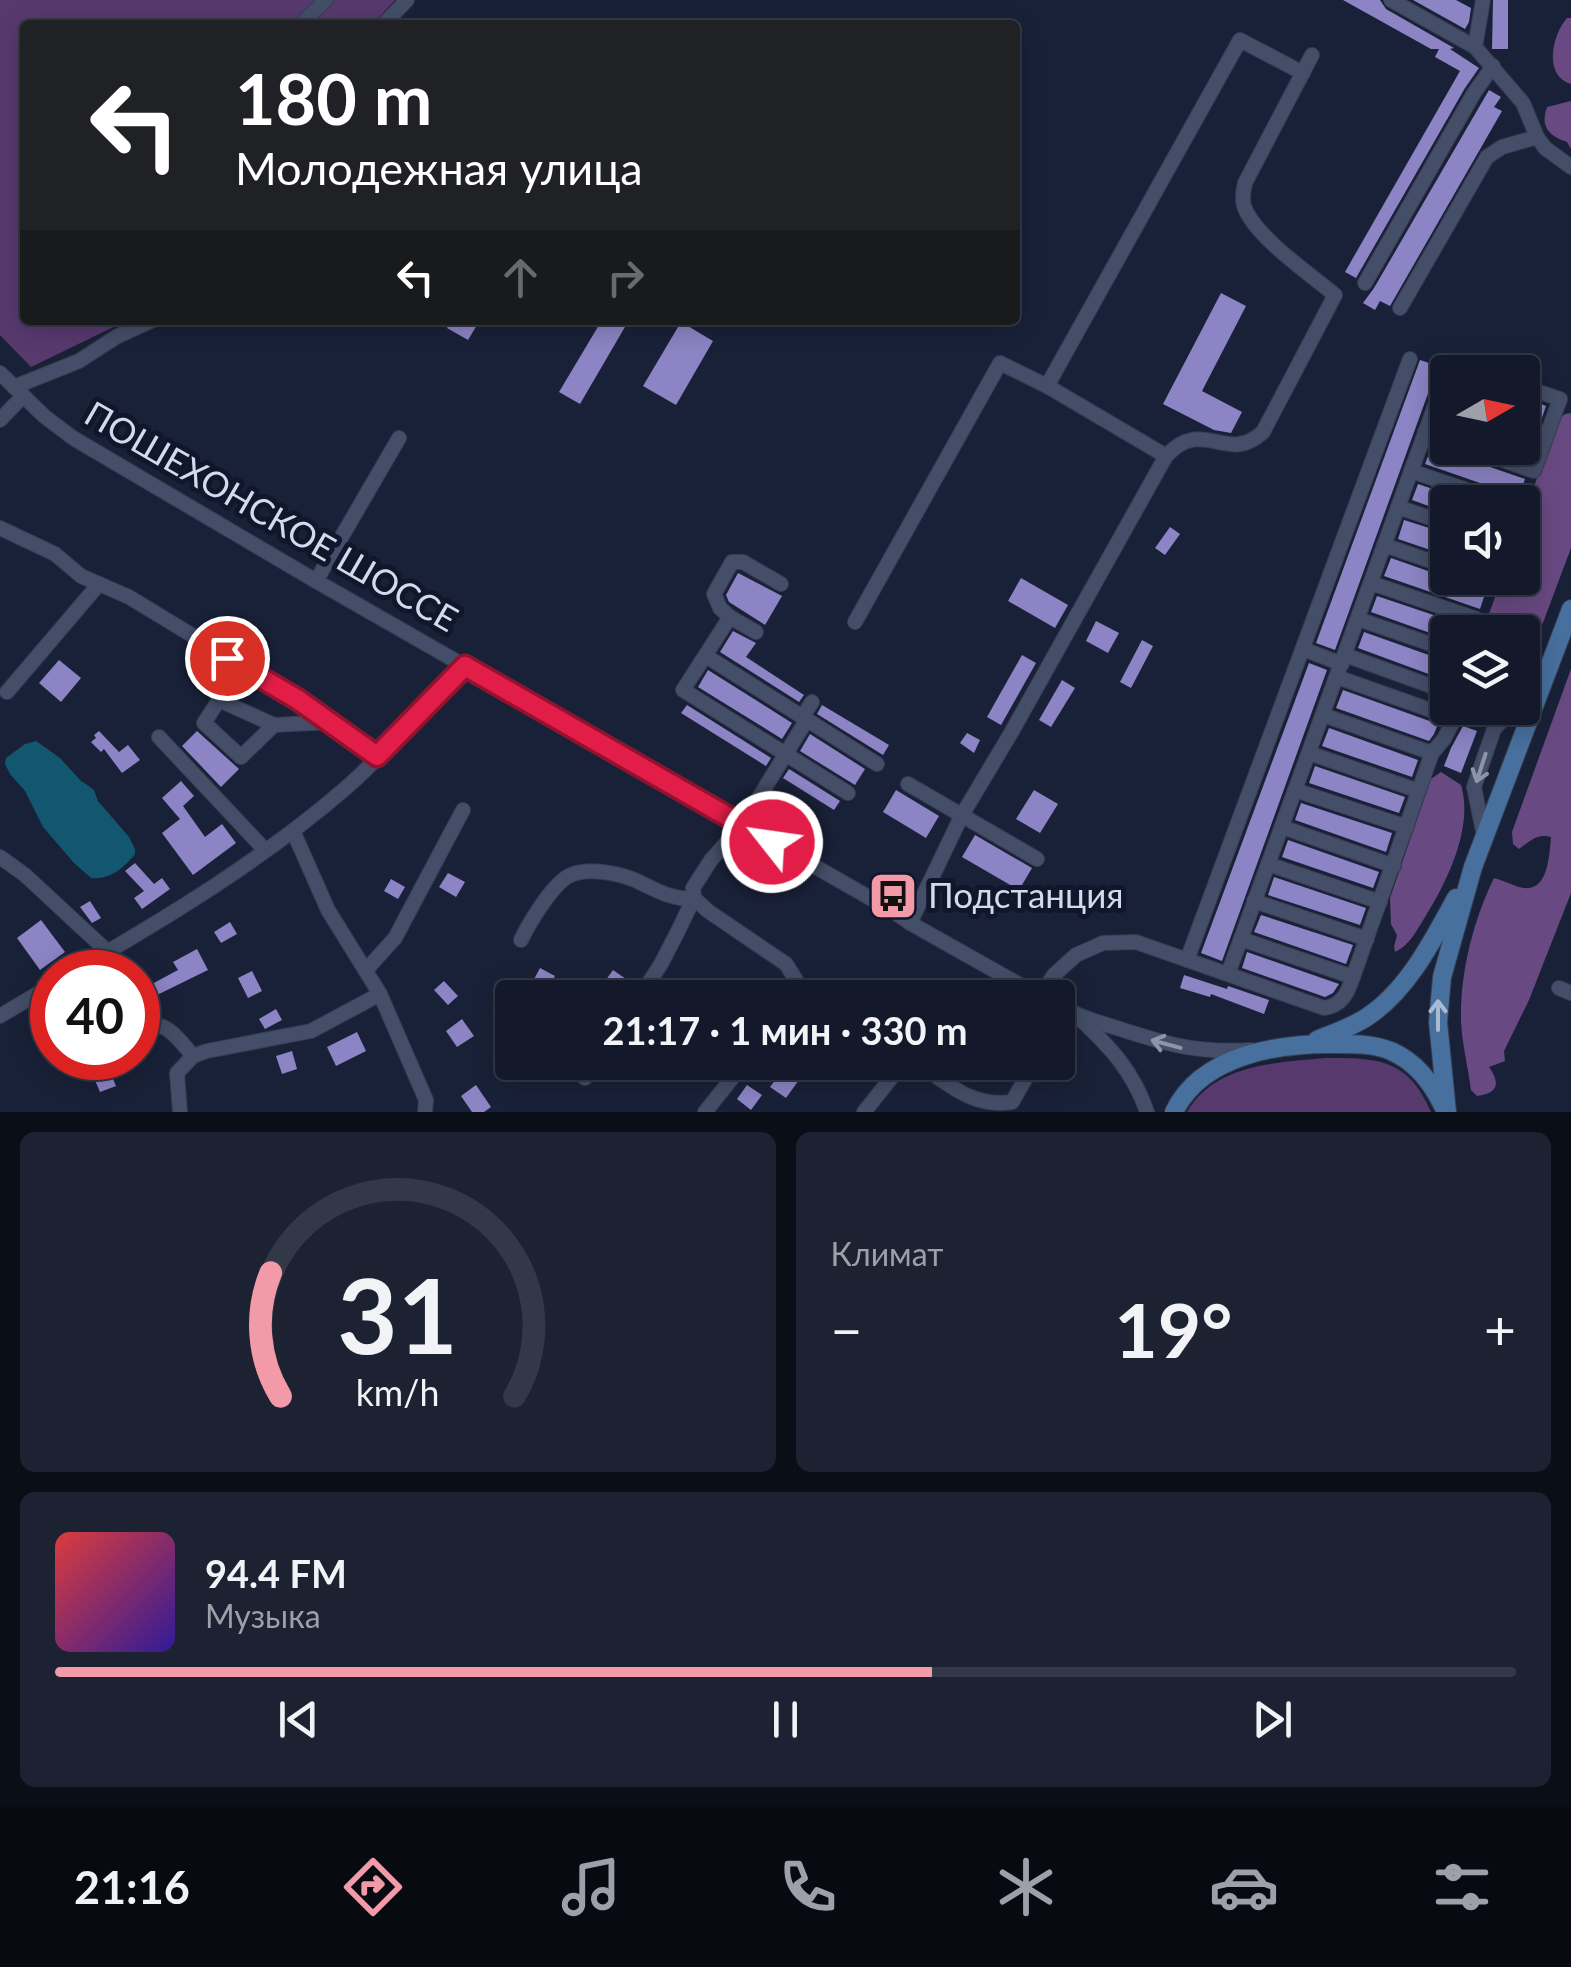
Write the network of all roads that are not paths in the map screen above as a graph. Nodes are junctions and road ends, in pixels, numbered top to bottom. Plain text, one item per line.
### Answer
1 (326, 0) edge
2 (408, 0) edge
3 (1392, 0) edge
4 (1482, 0) edge
5 (305, 20) edge
6 (388, 20) edge
7 (1476, 46) junction
8 (1312, 55) dead end
9 (1494, 66) junction
10 (1303, 73) junction
11 (1537, 137) junction
12 (1571, 167) edge
13 (1365, 282) dead end
14 (1400, 308) dead end
15 (119, 325) edge
16 (142, 325) edge
17 (116, 337) junction
18 (1410, 359) dead end
19 (0, 373) edge
20 (1047, 386) junction
21 (18, 392) junction
22 (1540, 393) edge
23 (0, 420) edge
24 (1430, 423) edge
25 (1425, 432) junction
26 (1540, 432) edge
27 (1430, 434) edge
28 (1547, 434) junction
29 (399, 438) dead end
30 (1540, 454) edge
31 (1166, 456) junction
32 (1411, 470) junction
33 (1454, 485) edge
34 (1398, 507) junction
35 (1430, 518) edge
36 (0, 528) edge
37 (1384, 545) junction
38 (1430, 561) edge
39 (316, 581) junction
40 (1371, 583) junction
41 (99, 584) junction
42 (781, 584) dead end
43 (1571, 609) edge
44 (1467, 615) edge
45 (730, 616) junction
46 (1358, 618) junction
47 (855, 622) dead end
48 (756, 632) dead end
49 (1430, 644) edge
50 (1302, 649) junction
51 (706, 656) junction
52 (1341, 665) junction
53 (465, 666) junction
54 (1547, 672) junction
55 (1540, 679) edge
56 (1430, 686) edge
57 (7, 692) dead end
58 (812, 702) dead end
59 (1430, 702) edge
60 (1323, 715) junction
61 (806, 721) junction
62 (331, 722) junction
63 (274, 725) junction
64 (1450, 725) edge
65 (1498, 725) edge
66 (158, 737) dead end
67 (1309, 753) junction
68 (1432, 753) junction
69 (784, 754) junction
70 (377, 756) junction
71 (877, 764) dead end
72 (908, 784) dead end
73 (1296, 790) junction
74 (1419, 790) junction
75 (848, 793) dead end
76 (462, 810) dead end
77 (962, 815) junction
78 (742, 825) junction
79 (1282, 827) junction
80 (1407, 828) junction
81 (292, 832) junction
82 (1484, 836) junction
83 (266, 850) junction
84 (0, 857) edge
85 (1037, 859) dead end
86 (1268, 864) junction
87 (1394, 866) junction
88 (1473, 867) junction
89 (694, 898) junction
90 (1254, 902) junction
91 (1380, 902) junction
92 (910, 923) junction
93 (1240, 939) junction
94 (1367, 939) junction
95 (521, 940) dead end
96 (106, 950) edge
97 (111, 950) edge
98 (1187, 960) junction
99 (366, 970) junction
100 (1228, 974) junction
101 (1354, 977) junction
102 (651, 980) edge
103 (796, 980) edge
104 (1013, 980) edge
105 (1051, 980) edge
106 (380, 994) junction
107 (30, 998) edge
108 (1075, 1013) edge
109 (0, 1016) edge
110 (1075, 1018) edge
111 (160, 1024) edge
112 (1310, 1043) junction
113 (1262, 1050) junction
114 (193, 1056) junction
115 (731, 1080) edge
116 (890, 1080) edge
117 (942, 1080) edge
118 (1025, 1080) edge
119 (428, 1108) edge
120 (995, 1108) edge
121 (180, 1112) edge
122 (706, 1112) edge
123 (864, 1112) edge
124 (1147, 1112) edge
125 (1174, 1112) edge
126 (1447, 1112) edge

1 - 5 street
2 - 6 street
3 - 7 street
4 - 7 street
7 - 9 street
8 - 10 street
9 - 11 street
9 - 13 street
10 - 20 street
10 - 31 street
11 - 12 street
11 - 14 street
15 - 17 street
16 - 17 street
17 - 21 street
18 - 50 street
19 - 21 street, ПОШЕХОНСКОЕ ШОССЕ
20 - 31 street
20 - 47 street
21 - 23 street
21 - 39 street, ПОШЕХОНСКОЕ ШОССЕ
22 - 28 street
24 - 25 street
25 - 27 street
25 - 32 street
26 - 28 street
28 - 30 street
29 - 39 street
31 - 77 street
32 - 33 street
32 - 34 street
34 - 35 street
34 - 37 street
36 - 41 street
37 - 38 street
37 - 40 street
39 - 53 street, ПОШЕХОНСКОЕ ШОССЕ
40 - 44 street
40 - 46 street
41 - 57 street
41 - 62 street
42 - 45 street
43 - 54 main road
45 - 48 street
45 - 51 street
46 - 49 street
46 - 52 street
50 - 52 street
50 - 98 street
51 - 61 street
51 - 69 street
52 - 56 street
52 - 59 street
52 - 60 street
53 - 70 street
53 - 78 street, ПОШЕХОНСКОЕ ШОССЕ
54 - 55 street
54 - 82 main road
58 - 61 street
60 - 67 street
60 - 68 street
61 - 69 street
61 - 71 street
62 - 63 street
62 - 70 street
63 - 63 street
64 - 68 street
65 -> 82 street
66 - 83 street
67 - 73 street
67 - 74 street
68 - 74 street
69 - 75 street
69 - 78 street
70 - 81 street
72 - 77 street
73 - 79 street
73 - 80 street
74 - 80 street
76 - 99 street
77 - 85 street
77 - 92 street
78 - 89 street
78 - 92 street, ПОШЕХОНСКОЕ ШОССЕ
79 - 86 street
79 - 87 street
80 - 87 street
81 - 83 street
81 - 99 street
82 - 88 main road
83 - 97 street
84 - 96 street
86 - 90 street
86 - 91 street
87 - 91 street
88 - 112 main road
126 -> 88 main road
89 - 95 street
89 - 102 street
89 - 103 street
90 - 93 street
90 - 94 street
91 - 94 street
92 - 104 street, ПОШЕХОНСКОЕ ШОССЕ
93 - 100 street
93 - 101 street
94 - 101 street
98 - 100 street
98 - 105 street
99 - 106 street
100 - 101 street
106 - 114 street
106 - 119 street
107 - 109 street
113 -> 108 street
110 - 124 street
111 - 114 street
112 - 113 main road
112 - 126 main road
113 - 125 main road
114 - 121 street
115 - 122 street
116 - 123 street
117 - 120 street
118 - 120 street

